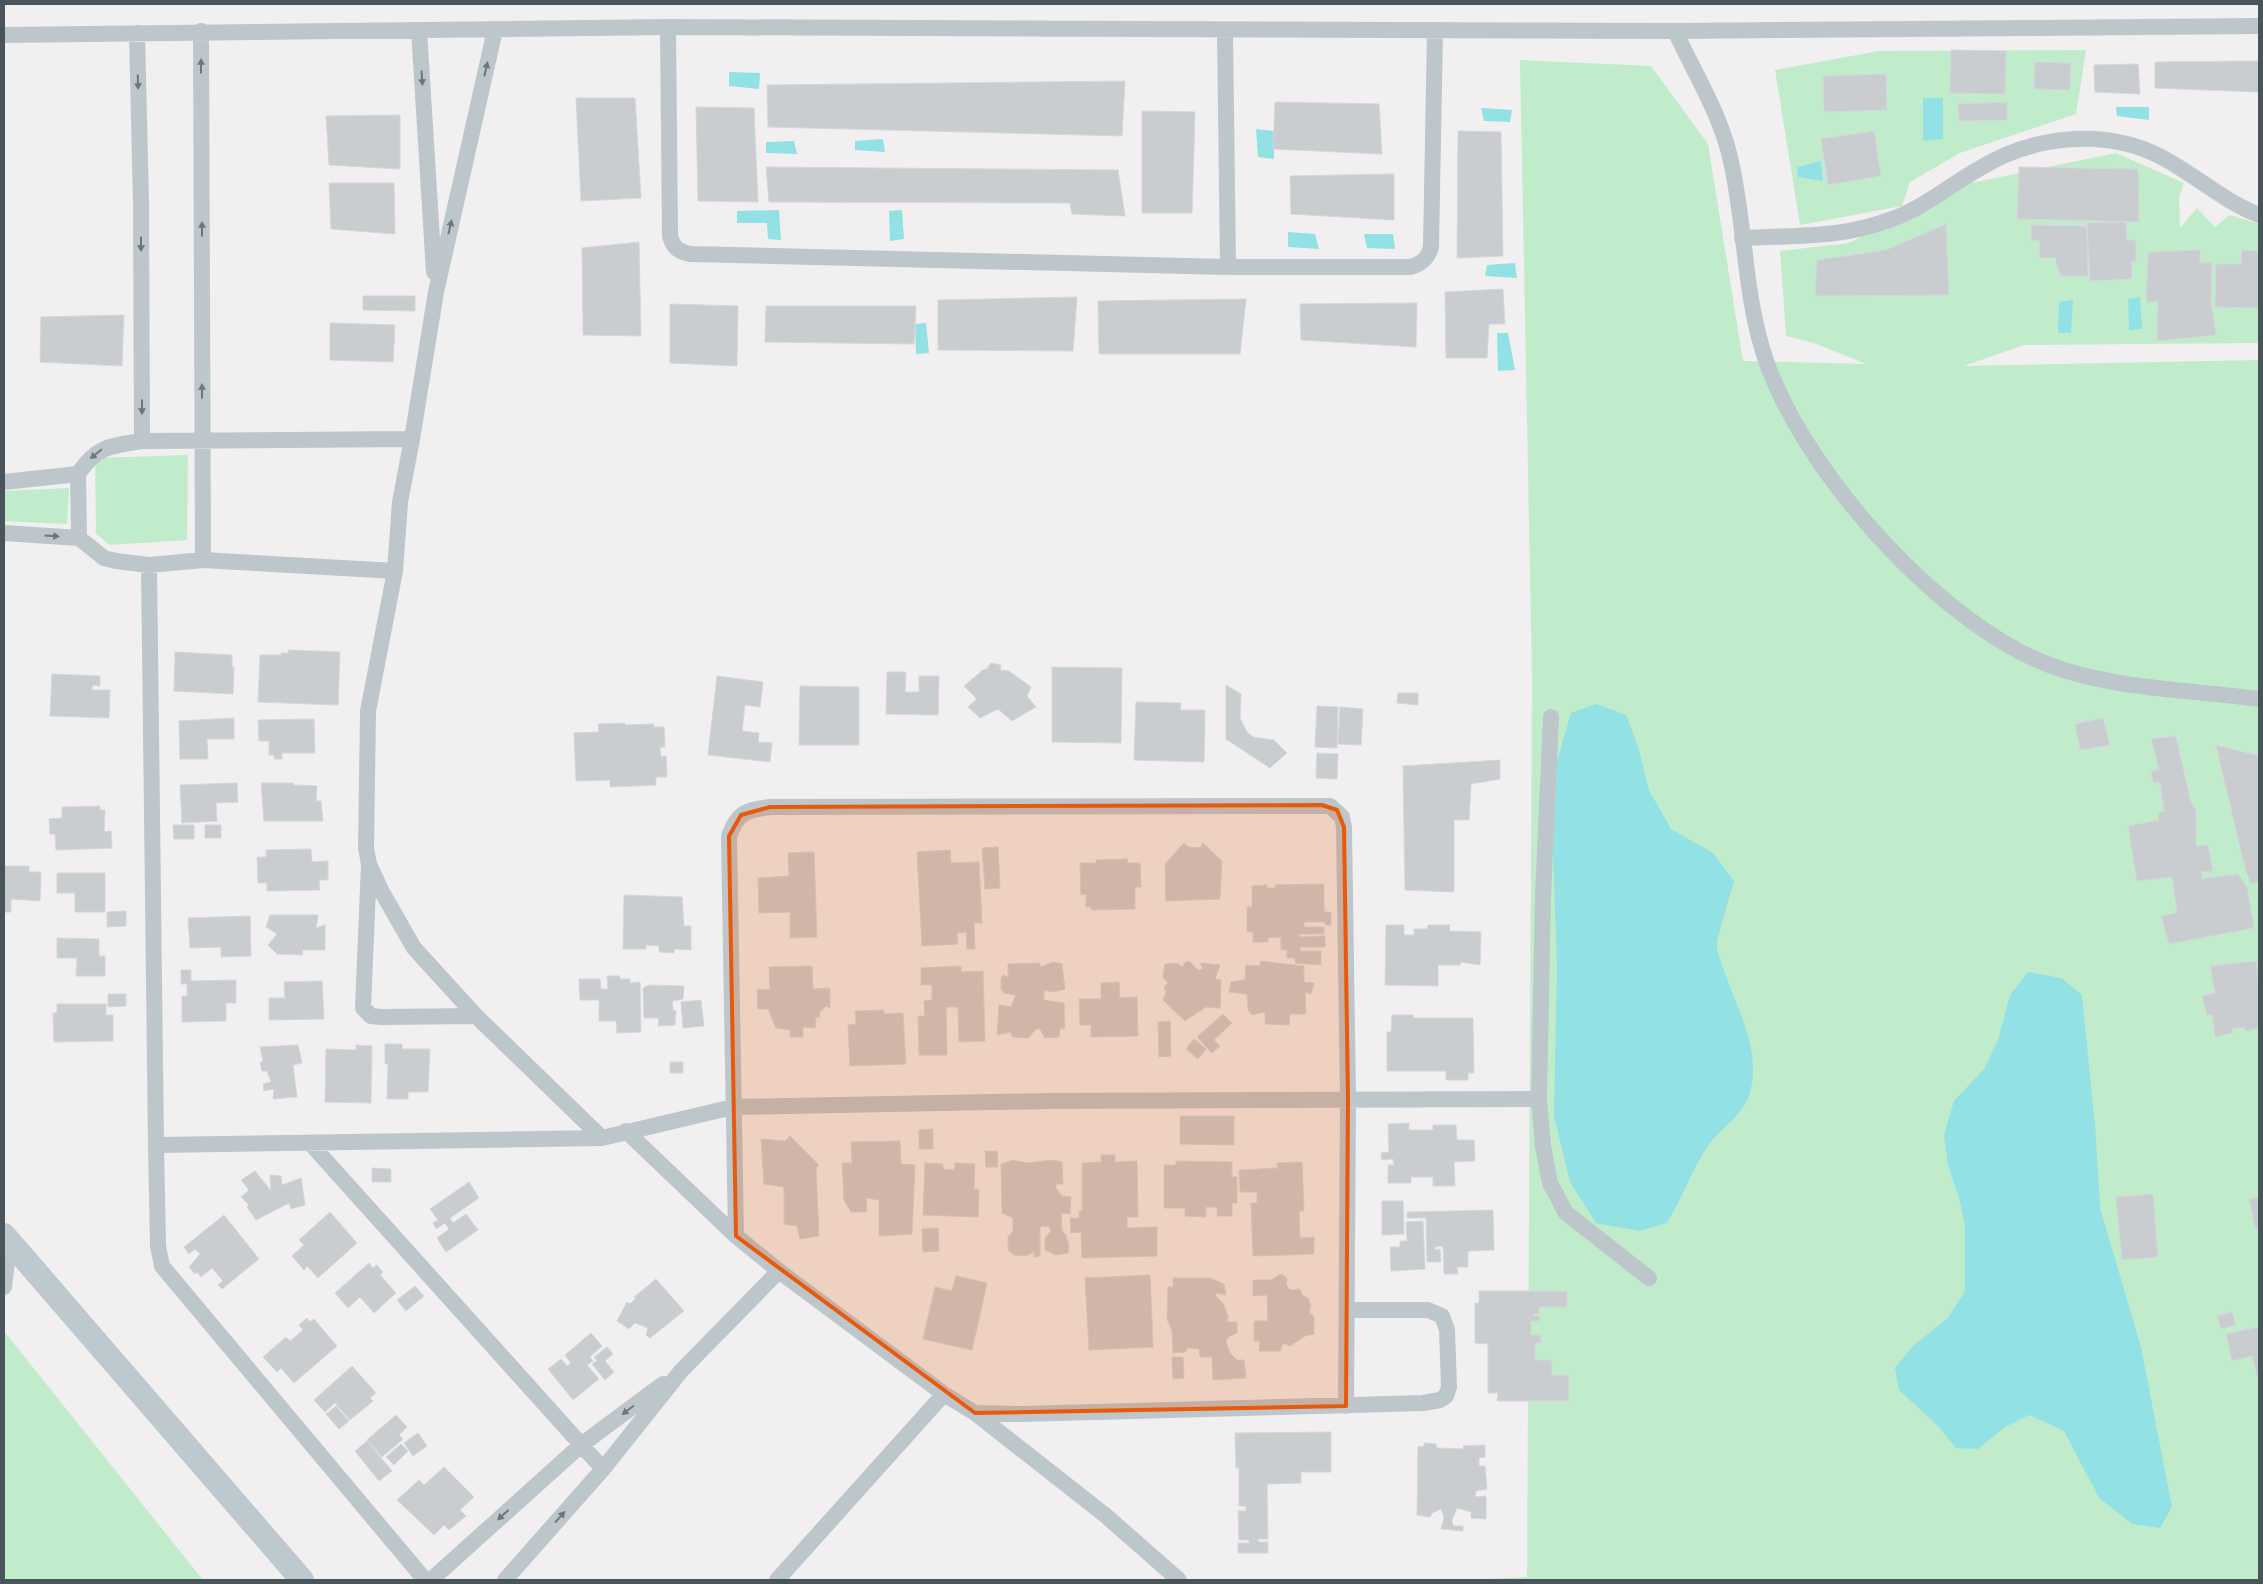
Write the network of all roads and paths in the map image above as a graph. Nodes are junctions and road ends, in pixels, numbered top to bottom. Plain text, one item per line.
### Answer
1 (2259, 26) edge
2 (668, 27) junction
3 (419, 30) junction
4 (495, 30) junction
5 (1435, 30) junction
6 (201, 31) junction
7 (1225, 31) junction
8 (1674, 31) junction
9 (137, 33) junction
10 (4, 35) edge
11 (2259, 215) edge
12 (1742, 238) junction
13 (1228, 267) junction
14 (436, 292) junction
15 (412, 439) junction
16 (203, 440) junction
17 (142, 442) junction
18 (78, 474) junction
19 (4, 482) edge
20 (4, 533) edge
21 (79, 538) junction
22 (203, 560) junction
23 (148, 565) junction
24 (395, 571) junction
25 (2259, 699) edge
26 (1551, 717) dead end
27 (368, 864) junction
28 (476, 1016) junction
29 (1348, 1098) junction
30 (1539, 1099) junction
31 (733, 1107) junction
32 (626, 1131) junction
33 (602, 1138) junction
34 (310, 1143) junction
35 (156, 1145) junction
36 (736, 1236) junction
37 (6, 1239) edge
38 (779, 1271) junction
39 (1649, 1278) dead end
40 (4, 1286) edge
41 (1348, 1310) junction
42 (681, 1371) junction
43 (944, 1394) junction
44 (1346, 1406) junction
45 (975, 1413) junction
46 (581, 1445) junction
47 (603, 1469) junction
48 (302, 1580) edge
49 (425, 1580) edge
50 (431, 1580) edge
51 (504, 1580) edge
52 (777, 1580) edge
53 (1179, 1580) edge

1 - 8 street
2 - 4 street
2 - 7 street
2 - 13 street
3 - 4 street
3 - 6 street
3 -> 14 street
14 -> 4 street
5 - 7 street
5 - 8 street
5 - 13 street
6 - 9 street
16 -> 6 street
7 - 13 street
8 - 12 street
9 - 10 street
9 -> 17 street
11 - 12 street
12 - 25 street
14 - 15 street
15 - 16 street
15 - 24 street
16 - 17 street
16 - 22 street
17 -> 18 street
18 - 19 street
18 - 21 street
20 -> 21 street
21 - 23 street
22 - 23 street
22 - 24 street
23 - 35 street
24 - 27 street
26 - 30 street
27 - 28 street
27 - 28 street
28 - 33 street
29 - 30 street
29 - 31 street
29 - 31 street
29 - 41 street
30 - 39 street
31 - 32 street
31 - 36 street
32 - 33 street
32 - 36 street
33 - 34 street
34 - 35 street
34 - 46 street
35 - 49 street
36 - 38 street
37 - 40 street
37 - 48 street
38 - 42 street
38 - 43 street
41 - 44 street
41 - 44 street
42 -> 46 street
42 - 47 street
43 - 45 street
43 - 52 street
44 - 45 street
45 - 53 street
46 - 47 street
46 -> 50 street
51 -> 47 street

